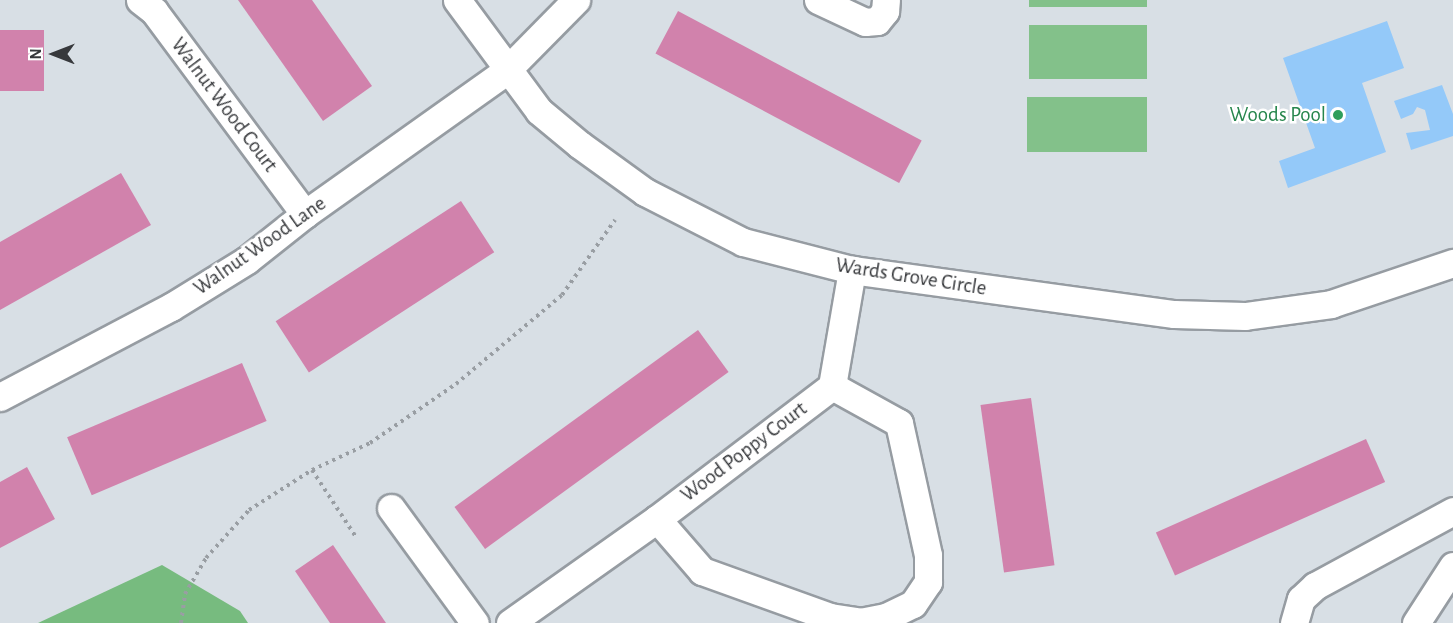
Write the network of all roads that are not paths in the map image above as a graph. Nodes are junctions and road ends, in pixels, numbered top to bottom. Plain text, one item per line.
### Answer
1 (140, 0) edge
2 (457, 0) edge
3 (576, 0) edge
4 (818, 0) edge
5 (886, 0) edge
6 (506, 71) junction
7 (305, 214) junction
8 (1453, 263) edge
9 (852, 270) junction
10 (832, 386) junction
11 (0, 397) edge
12 (391, 508) dead end
13 (1453, 512) edge
14 (657, 519) junction
15 (1453, 566) edge
16 (476, 623) edge
17 (510, 623) edge
18 (1294, 623) edge
19 (1416, 623) edge

1 - 7 street, Walnut Wood Court
2 - 6 street, Wards Grove Circle
3 - 6 street, Walnut Wood Lane
4 - 5 street
6 - 7 street, Walnut Wood Lane
6 - 9 street, Wards Grove Circle
7 - 11 street, Walnut Wood Lane
8 - 9 street, Wards Grove Circle
9 - 10 street
10 - 14 street, Wood Poppy Court
10 - 14 street
12 - 16 street
13 - 18 street
14 - 17 street, Wood Poppy Court
15 - 19 street

